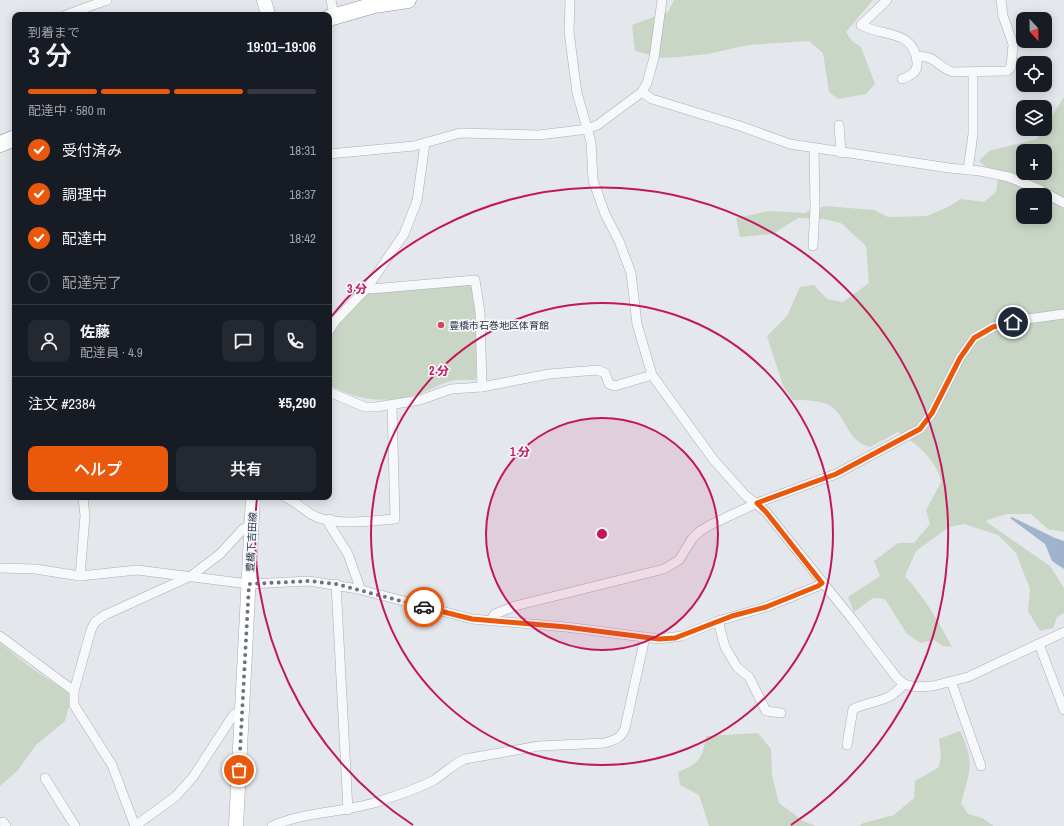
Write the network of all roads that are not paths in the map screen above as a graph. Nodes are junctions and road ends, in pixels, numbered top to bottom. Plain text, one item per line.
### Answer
1 (107, 0) edge
2 (264, 0) edge
3 (331, 0) edge
4 (408, 0) edge
5 (570, 0) edge
6 (662, 0) edge
7 (886, 0) edge
8 (1001, 0) edge
9 (74, 12) edge
10 (267, 12) edge
11 (332, 12) edge
12 (332, 17) edge
13 (917, 57) junction
14 (973, 72) junction
15 (902, 79) dead end
16 (642, 92) junction
17 (839, 125) dead end
18 (588, 129) junction
19 (12, 139) edge
20 (0, 144) edge
21 (425, 144) junction
22 (814, 149) junction
23 (841, 153) junction
24 (332, 154) edge
25 (968, 170) junction
26 (1064, 203) edge
27 (813, 246) dead end
28 (367, 288) junction
29 (1064, 314) edge
30 (332, 319) edge
31 (652, 375) junction
32 (482, 387) junction
33 (332, 393) edge
34 (392, 405) junction
35 (82, 500) edge
36 (253, 500) edge
37 (292, 500) edge
38 (757, 503) junction
39 (330, 519) junction
40 (251, 526) junction
41 (0, 568) edge
42 (80, 576) junction
43 (191, 576) junction
44 (822, 583) junction
45 (249, 584) junction
46 (336, 584) junction
47 (358, 589) junction
48 (490, 621) junction
49 (718, 621) junction
50 (1064, 632) edge
51 (0, 636) edge
52 (645, 637) junction
53 (1039, 644) junction
54 (951, 681) junction
55 (904, 684) junction
56 (74, 691) junction
57 (1064, 710) edge
58 (242, 713) junction
59 (781, 713) dead end
60 (847, 745) dead end
61 (981, 766) dead end
62 (45, 778) dead end
63 (348, 810) junction
64 (75, 826) edge
65 (135, 826) edge
66 (236, 826) edge
67 (272, 826) edge

1 - 9 street
2 - 10 main road
3 - 11 street
4 - 12 highway
5 - 18 street
6 - 16 street
7 - 13 street
8 - 14 street
13 - 14 street
13 - 15 street
14 - 25 street
16 - 18 street
16 - 22 street
17 - 23 street
18 - 21 street
18 - 31 street
19 - 20 highway
21 - 24 street
21 - 28 street
22 - 23 street
22 - 27 street
23 - 25 street
25 - 26 street
28 - 30 street
28 - 32 street
29 - 38 street
31 - 32 street
31 - 38 street
32 - 34 street
33 - 34 street
34 - 39 street
35 - 42 street
36 - 40 main road, 豊橋下吉田線
37 - 39 street
38 - 44 street
38 - 48 street
39 - 47 street
40 - 43 street
40 - 45 main road, 豊橋下吉田線
41 - 42 street
42 - 43 street
43 - 45 street
43 - 56 street
44 - 49 street
44 - 55 street
45 - 46 street
45 - 58 main road, 豊橋下吉田線
46 - 47 street
46 - 63 street
47 - 48 street
48 - 52 street
49 - 52 street
49 - 59 street
50 - 53 street
51 - 56 street
52 - 63 street
53 - 54 street
53 - 57 street
54 - 55 street
54 - 61 street
55 - 60 street
56 - 65 street
58 - 65 street
58 - 66 main road, 豊橋下吉田線
62 - 64 street
63 - 67 street

